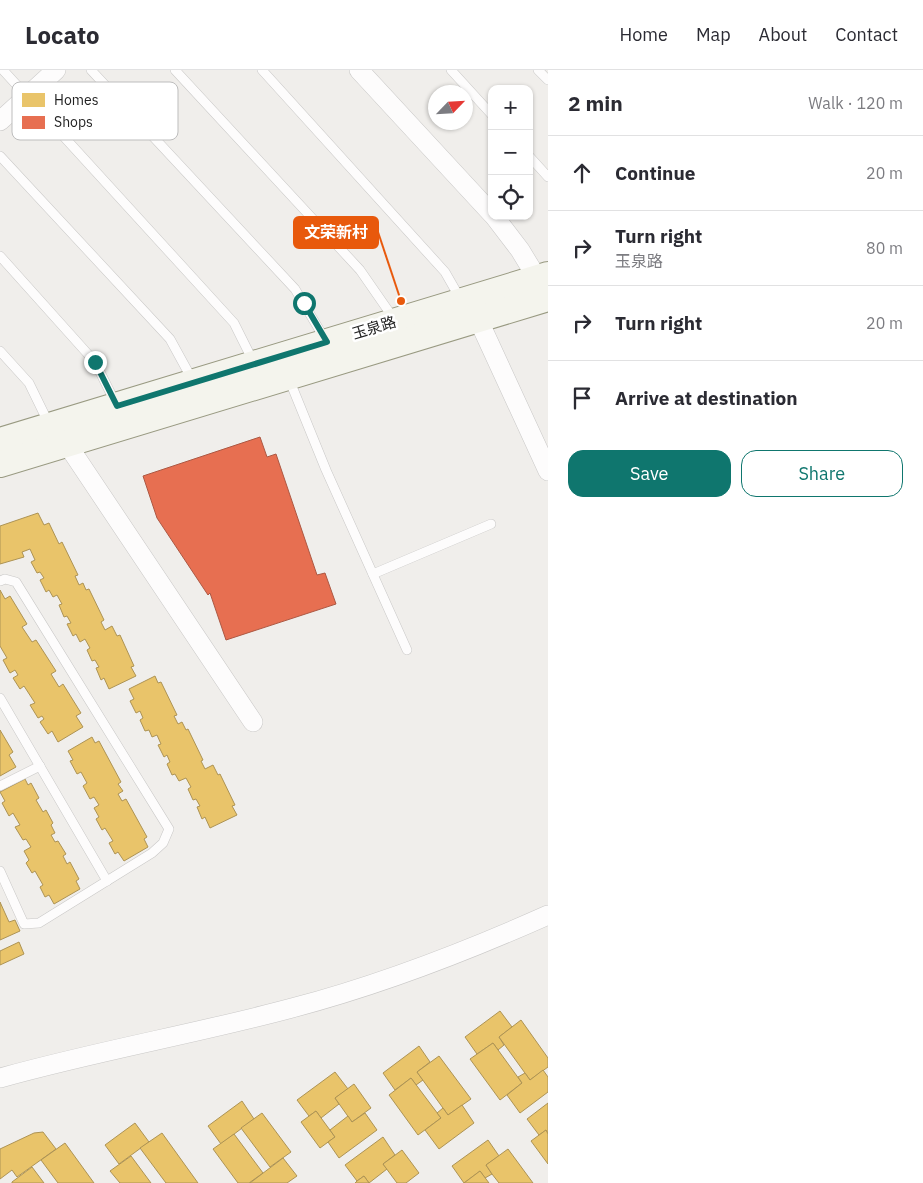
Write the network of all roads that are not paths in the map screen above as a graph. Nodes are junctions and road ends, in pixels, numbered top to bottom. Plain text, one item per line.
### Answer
1 (3, 70) edge
2 (56, 70) edge
3 (91, 70) edge
4 (175, 70) edge
5 (262, 70) edge
6 (358, 70) edge
7 (451, 70) edge
8 (538, 70) edge
9 (548, 80) edge
10 (14, 82) edge
11 (43, 82) edge
12 (102, 82) edge
13 (12, 110) edge
14 (488, 111) edge
15 (0, 121) edge
16 (67, 140) edge
17 (156, 140) edge
18 (0, 156) edge
19 (533, 160) edge
20 (548, 177) edge
21 (488, 210) edge
22 (497, 220) edge
23 (0, 256) edge
24 (544, 284) edge
25 (470, 310) junction
26 (396, 321) junction
27 (327, 342) junction
28 (0, 350) edge
29 (255, 364) junction
30 (288, 377) junction
31 (194, 382) junction
32 (117, 406) junction
33 (59, 435) junction
34 (0, 441) edge
35 (0, 464) edge
36 (548, 471) edge
37 (491, 524) dead end
38 (373, 574) junction
39 (0, 581) edge
40 (407, 650) dead end
41 (0, 698) edge
42 (252, 722) dead end
43 (40, 766) junction
44 (0, 786) edge
45 (0, 871) edge
46 (107, 881) junction
47 (548, 915) edge
48 (0, 1078) edge

1 - 10 lane
2 - 11 street
3 - 12 lane
4 - 26 lane
5 - 25 lane
6 - 21 street
7 - 14 lane
8 - 9 lane
13 - 15 street
16 - 29 lane
17 - 27 lane
18 - 31 lane
19 - 20 lane
22 - 24 street
23 - 32 lane
24 - 25 main road, 玉泉路
25 - 26 main road, 玉泉路
25 - 30 main road, 玉泉路
25 - 36 street
26 - 27 main road, 玉泉路
27 - 29 main road, 玉泉路
28 - 33 lane
29 - 31 main road, 玉泉路
30 - 33 main road, 玉泉路
30 - 38 lane
31 - 32 main road, 玉泉路
32 - 33 main road, 玉泉路
33 - 34 main road, 玉泉路
33 - 35 main road, 玉泉路
33 - 42 street
37 - 38 lane
38 - 40 lane
39 - 46 lane
41 - 43 lane
43 - 44 lane
43 - 46 lane
45 - 46 lane
47 - 48 street

